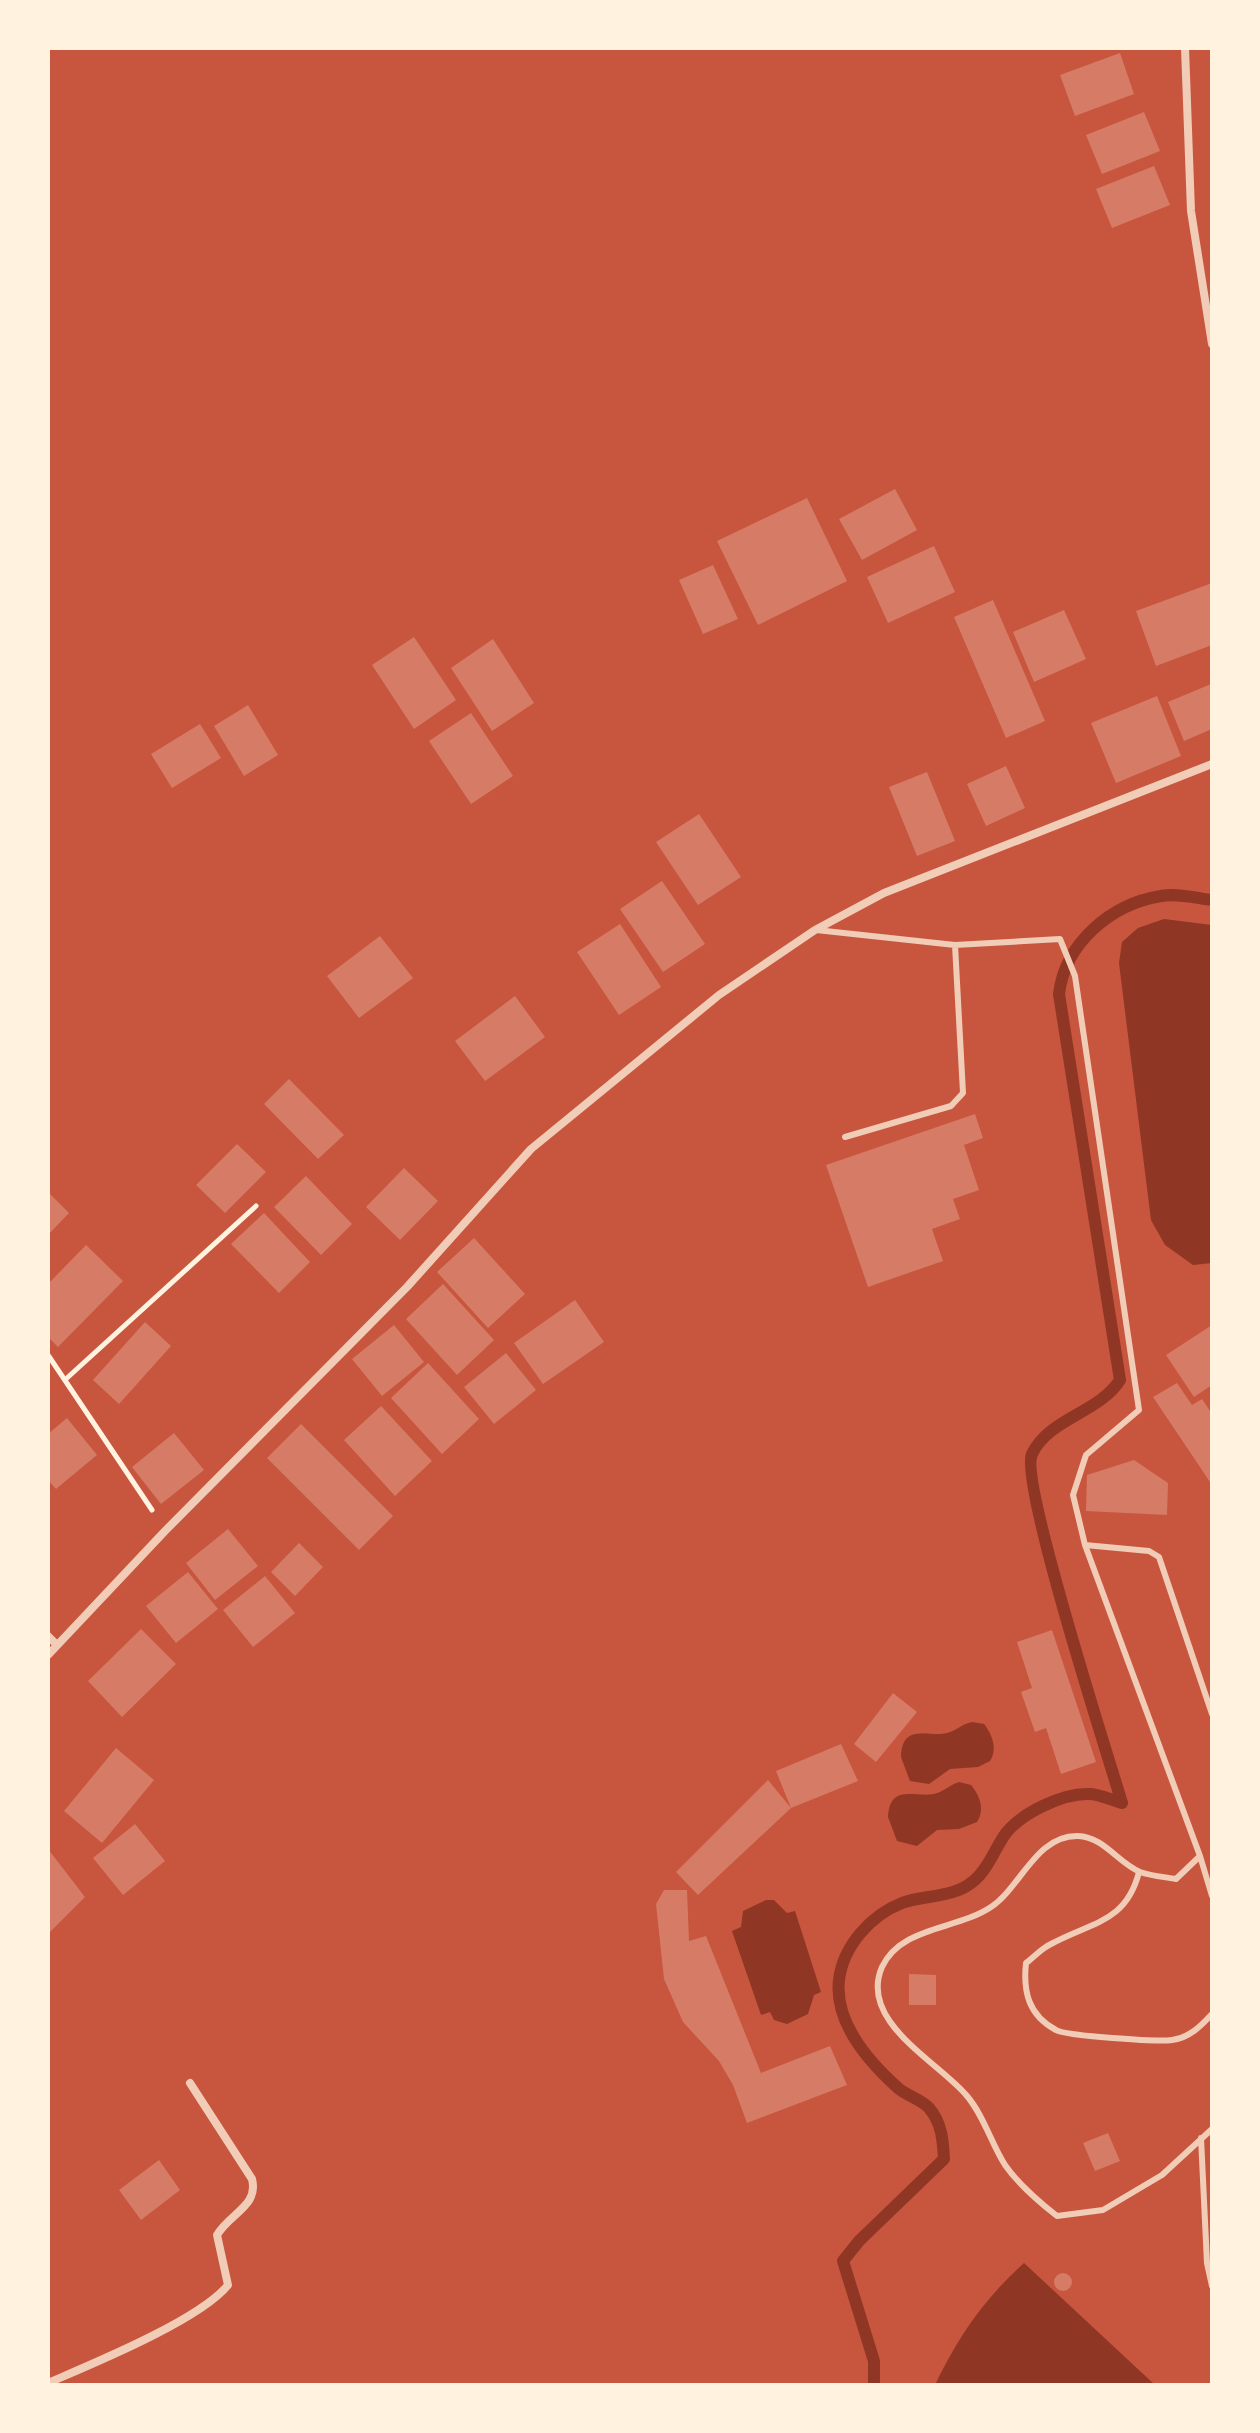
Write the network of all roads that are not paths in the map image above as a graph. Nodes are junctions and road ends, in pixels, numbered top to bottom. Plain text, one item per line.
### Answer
1 (1185, 48) edge
2 (1212, 344) edge
3 (1212, 764) edge
4 (815, 930) junction
5 (955, 945) junction
6 (845, 1137) dead end
7 (1085, 1545) junction
8 (48, 1636) edge
9 (57, 1645) junction
10 (48, 1655) edge
11 (1212, 1714) edge
12 (1200, 1856) junction
13 (1139, 1872) junction
14 (1212, 1896) edge
15 (1212, 2014) edge
16 (190, 2083) dead end
17 (1212, 2129) edge
18 (1201, 2138) junction
19 (1212, 2286) edge
20 (48, 2383) edge

1 - 2 street
3 - 4 street
4 - 5 lane
4 - 9 street
5 - 6 lane
5 - 7 lane
7 - 11 lane
7 - 12 lane
8 - 9 street
9 - 10 street
12 - 13 lane
12 - 14 lane
13 - 15 lane
13 - 18 lane
16 - 20 street
17 - 18 lane
18 - 19 lane

